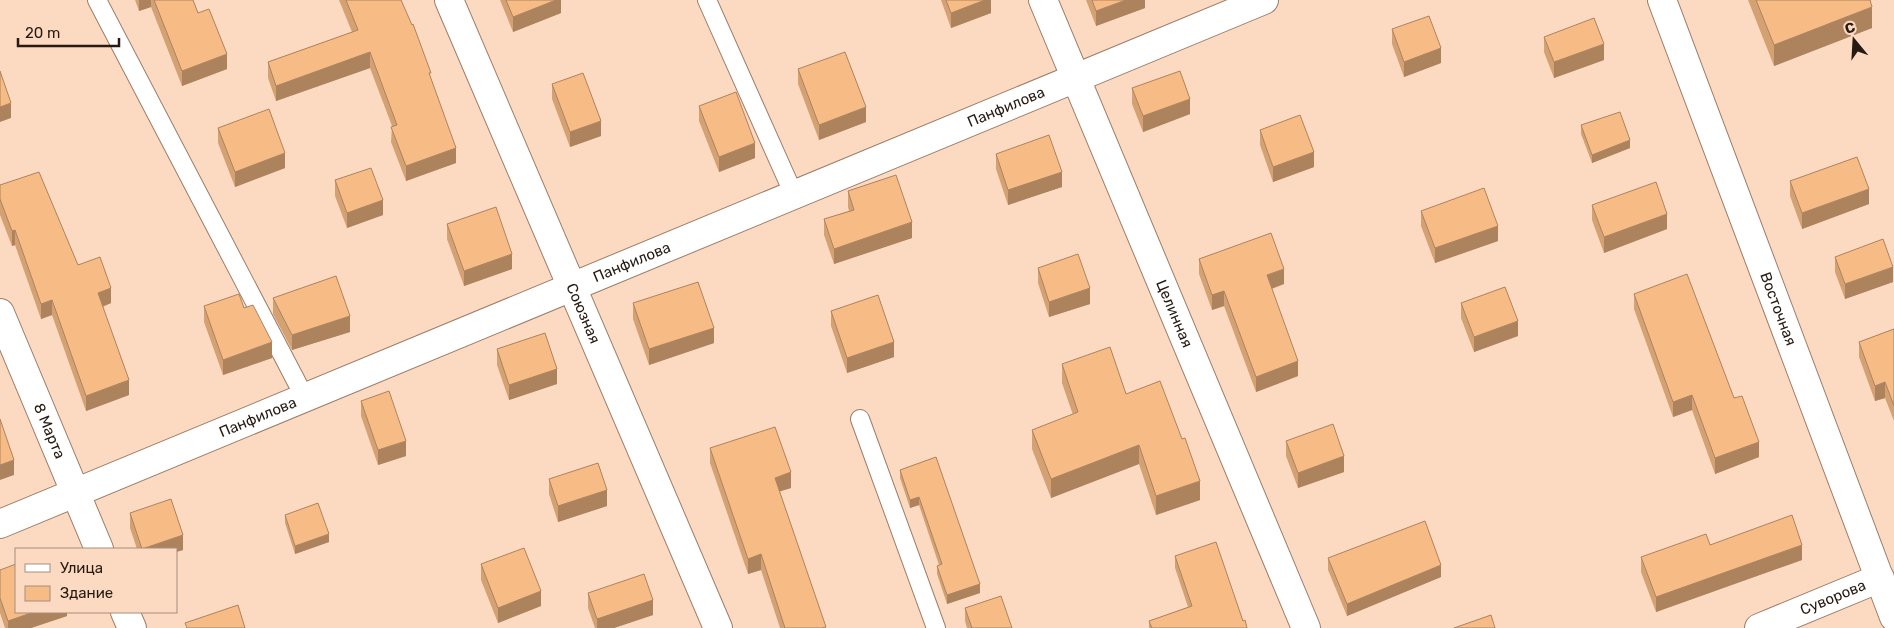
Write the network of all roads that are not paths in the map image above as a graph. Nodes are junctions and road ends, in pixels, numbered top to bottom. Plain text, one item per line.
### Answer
1 (97, 0) edge
2 (449, 0) edge
3 (706, 0) edge
4 (1043, 0) edge
5 (1264, 0) edge
6 (1662, 0) edge
7 (1076, 78) junction
8 (794, 195) junction
9 (571, 288) junction
10 (0, 313) edge
11 (305, 398) junction
12 (860, 419) dead end
13 (76, 493) junction
14 (0, 524) edge
15 (99, 548) edge
16 (1880, 578) junction
17 (125, 613) edge
18 (1894, 617) edge
19 (132, 628) edge
20 (718, 628) edge
21 (936, 628) edge
22 (1306, 628) edge
23 (1759, 628) edge

1 - 11 lane
2 - 9 street, Союзная
3 - 8 lane
4 - 7 street, Целинная
5 - 7 street, Панфилова
6 - 16 street, Восточная
7 - 8 street, Панфилова
7 - 22 street, Целинная
8 - 9 street, Панфилова
9 - 11 street, Панфилова
9 - 20 street, Союзная
10 - 13 street, 8 Марта
11 - 13 street, Панфилова
12 - 21 lane
13 - 14 street, Панфилова
13 - 15 street, 8 Марта
16 - 18 street, Восточная
16 - 23 street, Суворова
17 - 19 street

